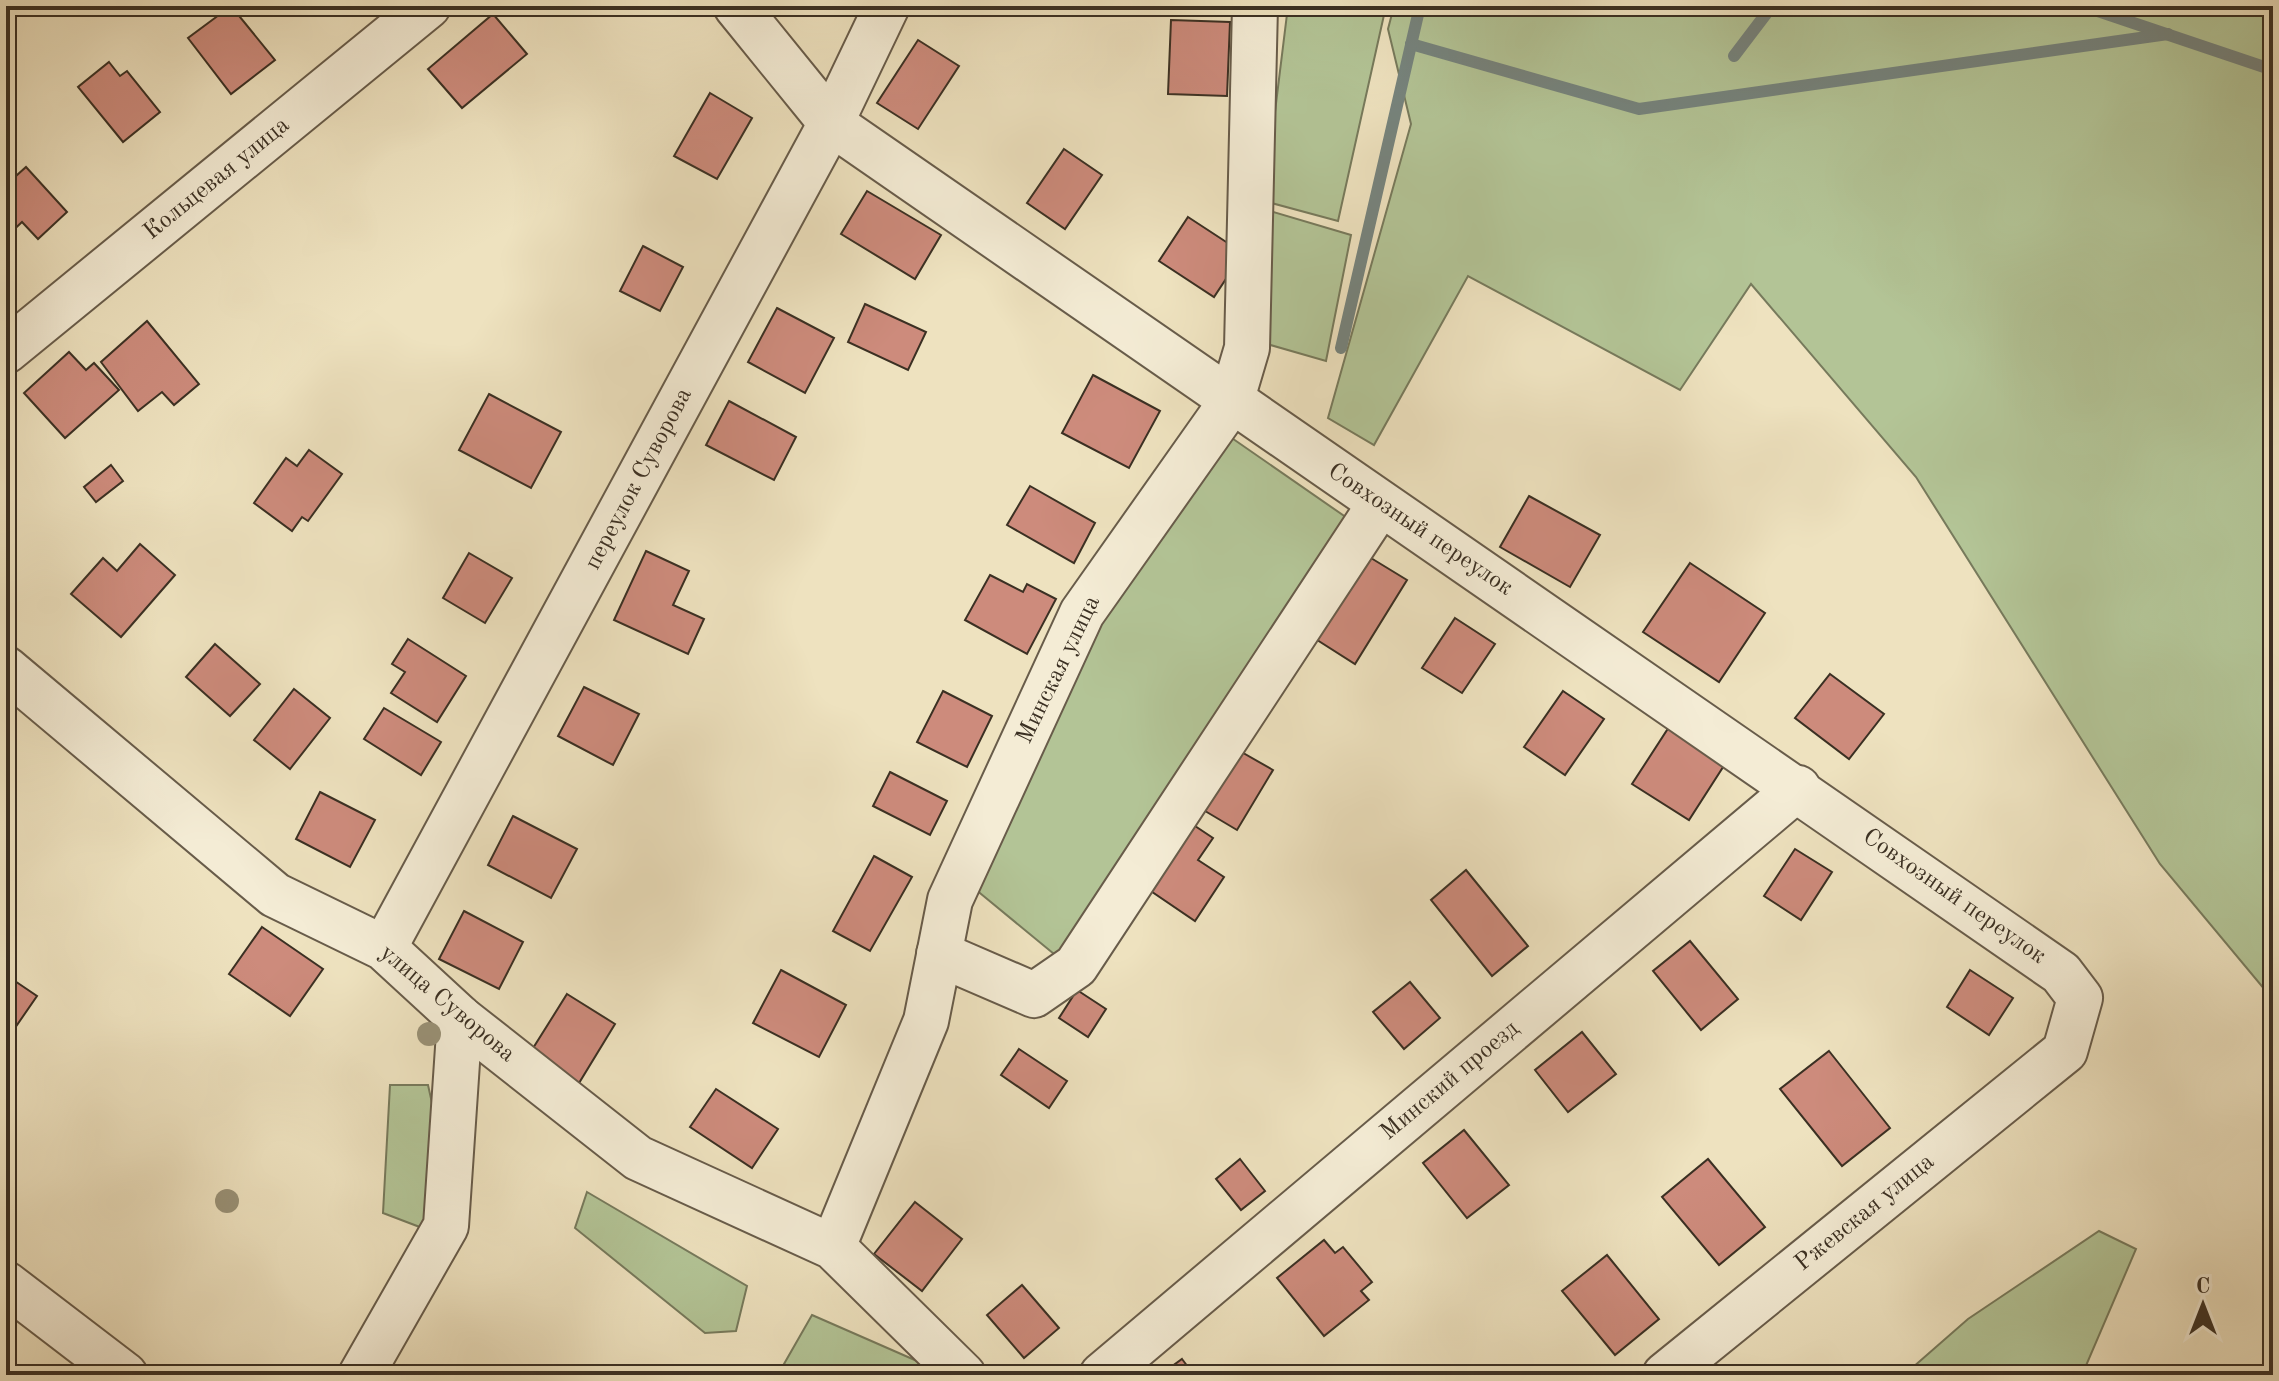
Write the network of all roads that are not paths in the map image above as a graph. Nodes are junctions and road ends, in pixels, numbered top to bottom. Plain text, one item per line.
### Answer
1 (428, 6) edge
2 (736, 6) edge
3 (887, 6) edge
4 (1255, 6) edge
5 (831, 123) junction
6 (6, 351) edge
7 (1231, 402) junction
8 (1380, 504) junction
9 (6, 669) edge
10 (1798, 788) junction
11 (384, 948) junction
12 (939, 954) junction
13 (460, 1018) junction
14 (2065, 1051) joint
15 (833, 1247) junction
16 (6, 1284) edge
17 (125, 1375) edge
18 (361, 1375) edge
19 (963, 1375) edge
20 (1102, 1375) edge
21 (1665, 1375) edge

1 - 6 street, Кольцевая улица
2 - 5 street, Совхозный переулок
3 - 5 street, переулок Суворова
4 - 7 street, Минская улица
5 - 7 street, Совхозный переулок
5 - 11 street, переулок Суворова
7 - 8 street, Совхозный переулок
7 - 12 street, Минская улица
8 - 10 street, Совхозный переулок
8 - 12 street
9 - 11 street, улица Суворова
10 - 14 street, Совхозный переулок
10 - 20 street, Минский проезд
11 - 13 street, улица Суворова
12 - 15 street, Минская улица
13 - 15 street, улица Суворова
13 - 18 street
14 - 21 street, Ржевская улица
15 - 19 street
16 - 17 street

